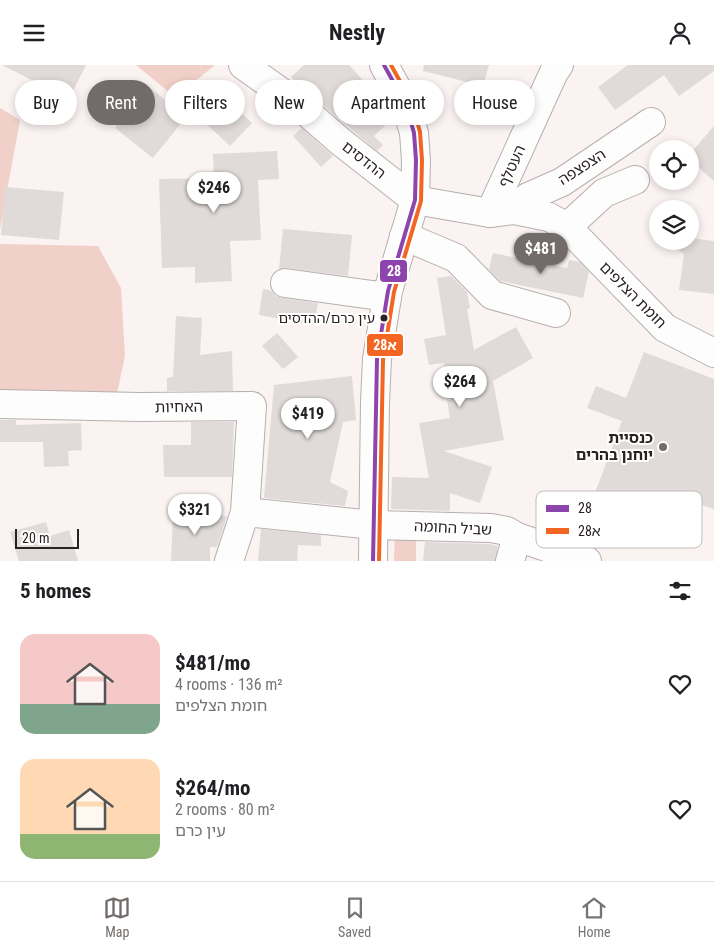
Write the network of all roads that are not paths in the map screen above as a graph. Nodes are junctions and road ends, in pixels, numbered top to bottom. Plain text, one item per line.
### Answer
1 (243, 65) edge
2 (384, 65) edge
3 (559, 65) edge
4 (651, 121) dead end
5 (635, 180) dead end
6 (415, 200) junction
7 (502, 211) junction
8 (567, 227) junction
9 (404, 236) junction
10 (284, 283) dead end
11 (387, 297) junction
12 (556, 313) dead end
13 (714, 353) edge
14 (0, 405) edge
15 (244, 512) junction
16 (374, 525) junction
17 (513, 549) edge
18 (230, 561) edge
19 (373, 561) edge
20 (587, 561) edge

1 - 6 street, ההדסים
2 - 6 street
3 - 7 street, העטלף
4 - 7 street, הצפצפה
5 - 8 street
6 - 7 street, חומת הצלפים
6 - 9 street
7 - 8 street, חומת הצלפים
8 - 13 street, חומת הצלפים
9 - 11 street
9 - 12 street
10 - 11 street
11 - 16 street
14 - 15 street, האחיות
15 - 16 street
15 - 18 street, האחיות
16 - 17 street, שביל החומה
16 - 19 street
17 - 20 street, שביל החומה

